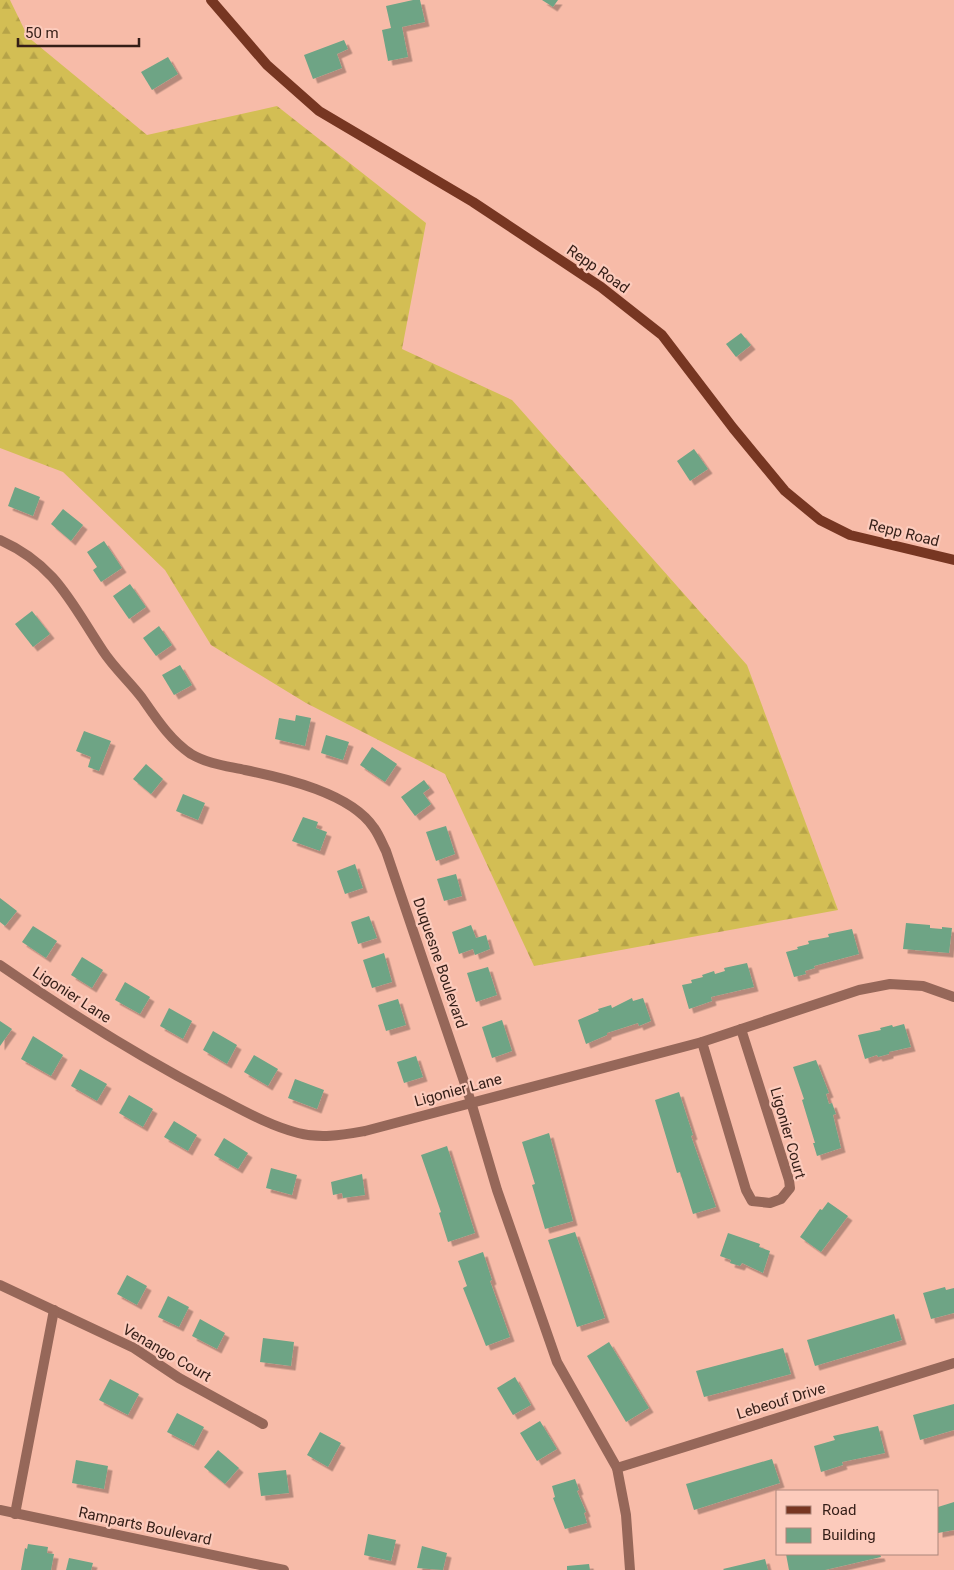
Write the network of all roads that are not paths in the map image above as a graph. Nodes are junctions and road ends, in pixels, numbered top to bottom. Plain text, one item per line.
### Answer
1 (211, 0) edge
2 (0, 540) edge
3 (954, 560) edge
4 (0, 965) edge
5 (954, 997) edge
6 (741, 1029) junction
7 (702, 1042) junction
8 (471, 1102) junction
9 (0, 1285) edge
10 (54, 1310) junction
11 (954, 1363) edge
12 (263, 1424) dead end
13 (618, 1468) junction
14 (0, 1510) edge
15 (15, 1514) junction
16 (284, 1570) edge
17 (630, 1570) edge

1 - 3 street, Repp Road
2 - 8 street, Duquesne Boulevard
4 - 8 street, Ligonier Lane
5 - 6 street, Ligonier Lane
6 - 7 street, Ligonier Lane
6 - 7 street, Ligonier Court
7 - 8 street, Ligonier Lane
8 - 13 street, Duquesne Boulevard
9 - 10 street, Venango Court
10 - 12 street, Venango Court
10 - 15 street
11 - 13 street, Lebeouf Drive
13 - 17 street, Duquesne Boulevard
14 - 15 street, Ramparts Boulevard
15 - 16 street, Ramparts Boulevard

